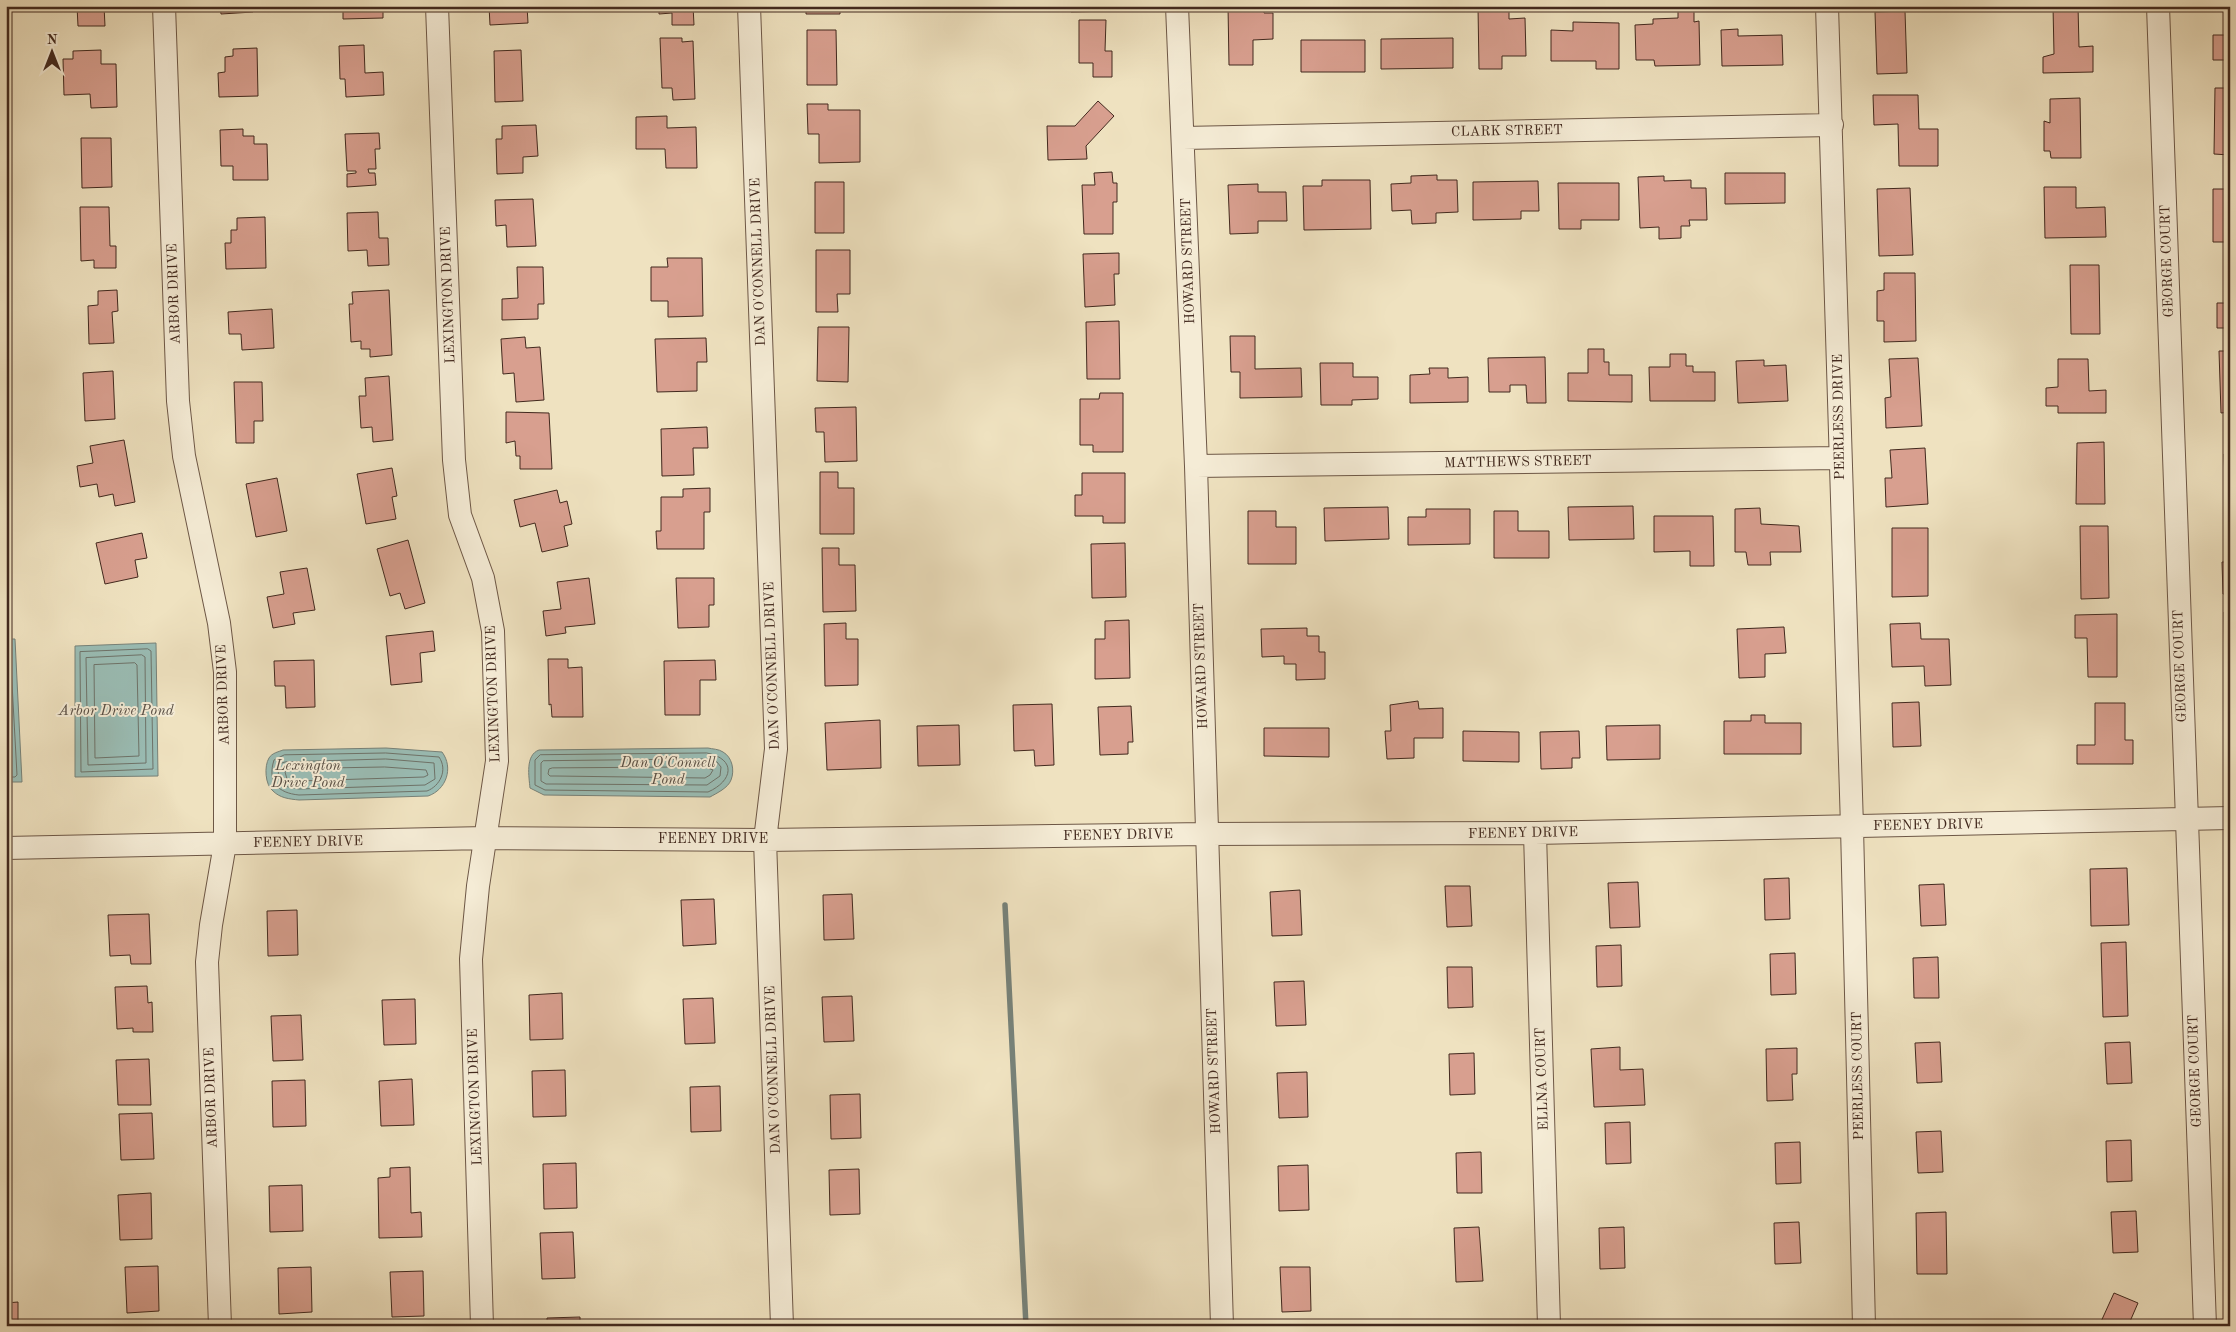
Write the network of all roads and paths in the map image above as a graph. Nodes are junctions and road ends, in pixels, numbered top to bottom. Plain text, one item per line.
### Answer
1 (164, 6) edge
2 (437, 6) edge
3 (750, 6) edge
4 (1177, 6) edge
5 (1827, 6) edge
6 (2158, 6) edge
7 (1832, 125) junction
8 (1183, 138) junction
9 (1840, 458) junction
10 (1196, 466) junction
11 (2230, 818) edge
12 (2186, 819) junction
13 (1852, 827) junction
14 (1535, 833) junction
15 (1206, 834) junction
16 (486, 838) junction
17 (765, 840) junction
18 (225, 844) junction
19 (6, 848) edge
20 (220, 1326) edge
21 (482, 1326) edge
22 (782, 1326) edge
23 (1222, 1326) edge
24 (1549, 1326) edge
25 (1864, 1326) edge
26 (2205, 1326) edge

1 - 18 street, ARBOR DRIVE
2 - 16 street, LEXINGTON DRIVE
3 - 17 street, DAN O'CONNELL DRIVE
4 - 8 street, HOWARD STREET
5 - 7 street, PEERLESS DRIVE
6 - 12 street, GEORGE COURT
7 - 8 street, CLARK STREET
7 - 9 street, PEERLESS DRIVE
8 - 10 street, HOWARD STREET
9 - 10 street, MATTHEWS STREET
9 - 13 street, PEERLESS DRIVE
10 - 15 street, HOWARD STREET
11 - 12 street, FEENEY DRIVE
12 - 13 street, FEENEY DRIVE
12 - 26 street, GEORGE COURT
13 - 14 street, FEENEY DRIVE
13 - 25 street, PEERLESS COURT
14 - 15 street, FEENEY DRIVE
14 - 24 street, ELLNA COURT
15 - 17 street, FEENEY DRIVE
15 - 23 street, HOWARD STREET
16 - 17 street, FEENEY DRIVE
16 - 18 street, FEENEY DRIVE
16 - 21 street, LEXINGTON DRIVE
17 - 22 street, DAN O'CONNELL DRIVE
18 - 19 street, FEENEY DRIVE
18 - 20 street, ARBOR DRIVE

